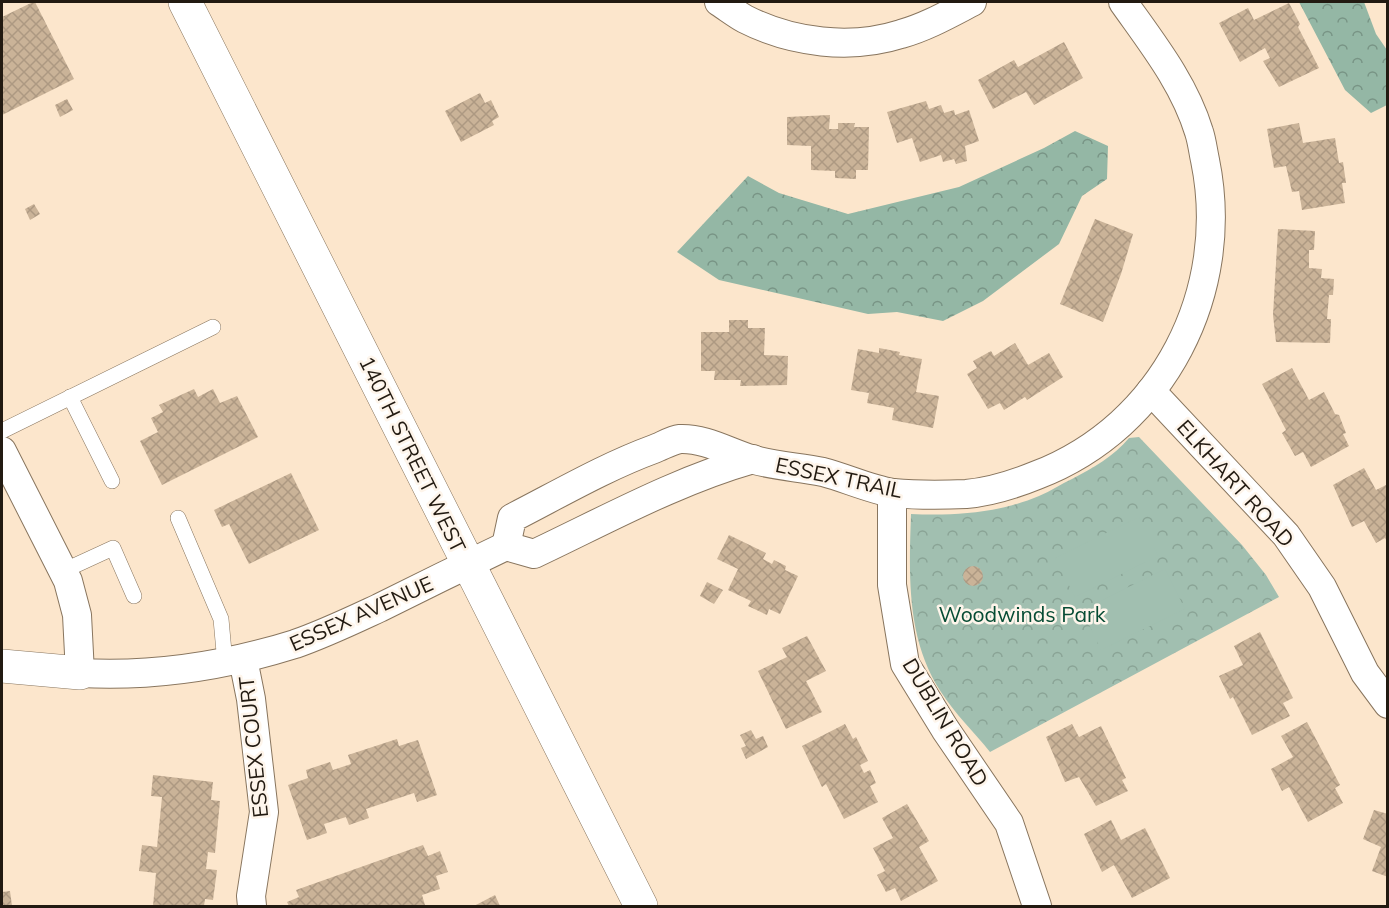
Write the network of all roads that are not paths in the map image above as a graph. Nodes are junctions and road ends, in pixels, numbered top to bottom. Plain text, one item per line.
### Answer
1 (185, 2) edge
2 (718, 2) edge
3 (972, 2) edge
4 (1123, 2) edge
5 (213, 327) dead end
6 (1150, 391) junction
7 (70, 397) junction
8 (2, 430) edge
9 (2, 451) edge
10 (753, 459) junction
11 (112, 481) dead end
12 (892, 493) junction
13 (178, 518) dead end
14 (506, 546) junction
15 (468, 564) junction
16 (63, 571) junction
17 (134, 596) dead end
18 (234, 661) junction
19 (2, 666) edge
20 (80, 673) junction
21 (1388, 704) edge
22 (252, 906) edge
23 (641, 906) edge
24 (1037, 906) edge

1 - 15 street, 140TH STREET WEST
2 - 3 street
4 - 6 street, ESSEX TRAIL
5 - 7 lane
6 - 12 street, ESSEX TRAIL
6 - 21 street, ELKHART ROAD
7 - 8 lane
7 - 11 lane
9 - 16 street
10 - 12 street, ESSEX TRAIL
10 - 14 street, ESSEX TRAIL
10 - 14 street, ESSEX TRAIL
12 - 24 street, DUBLIN ROAD
13 - 18 lane
14 - 15 street
15 - 18 street, ESSEX AVENUE
15 - 23 street, 140TH STREET WEST
16 - 17 lane
16 - 20 street
18 - 20 street, ESSEX AVENUE
18 - 22 street, ESSEX COURT
19 - 20 street, ESSEX AVENUE

